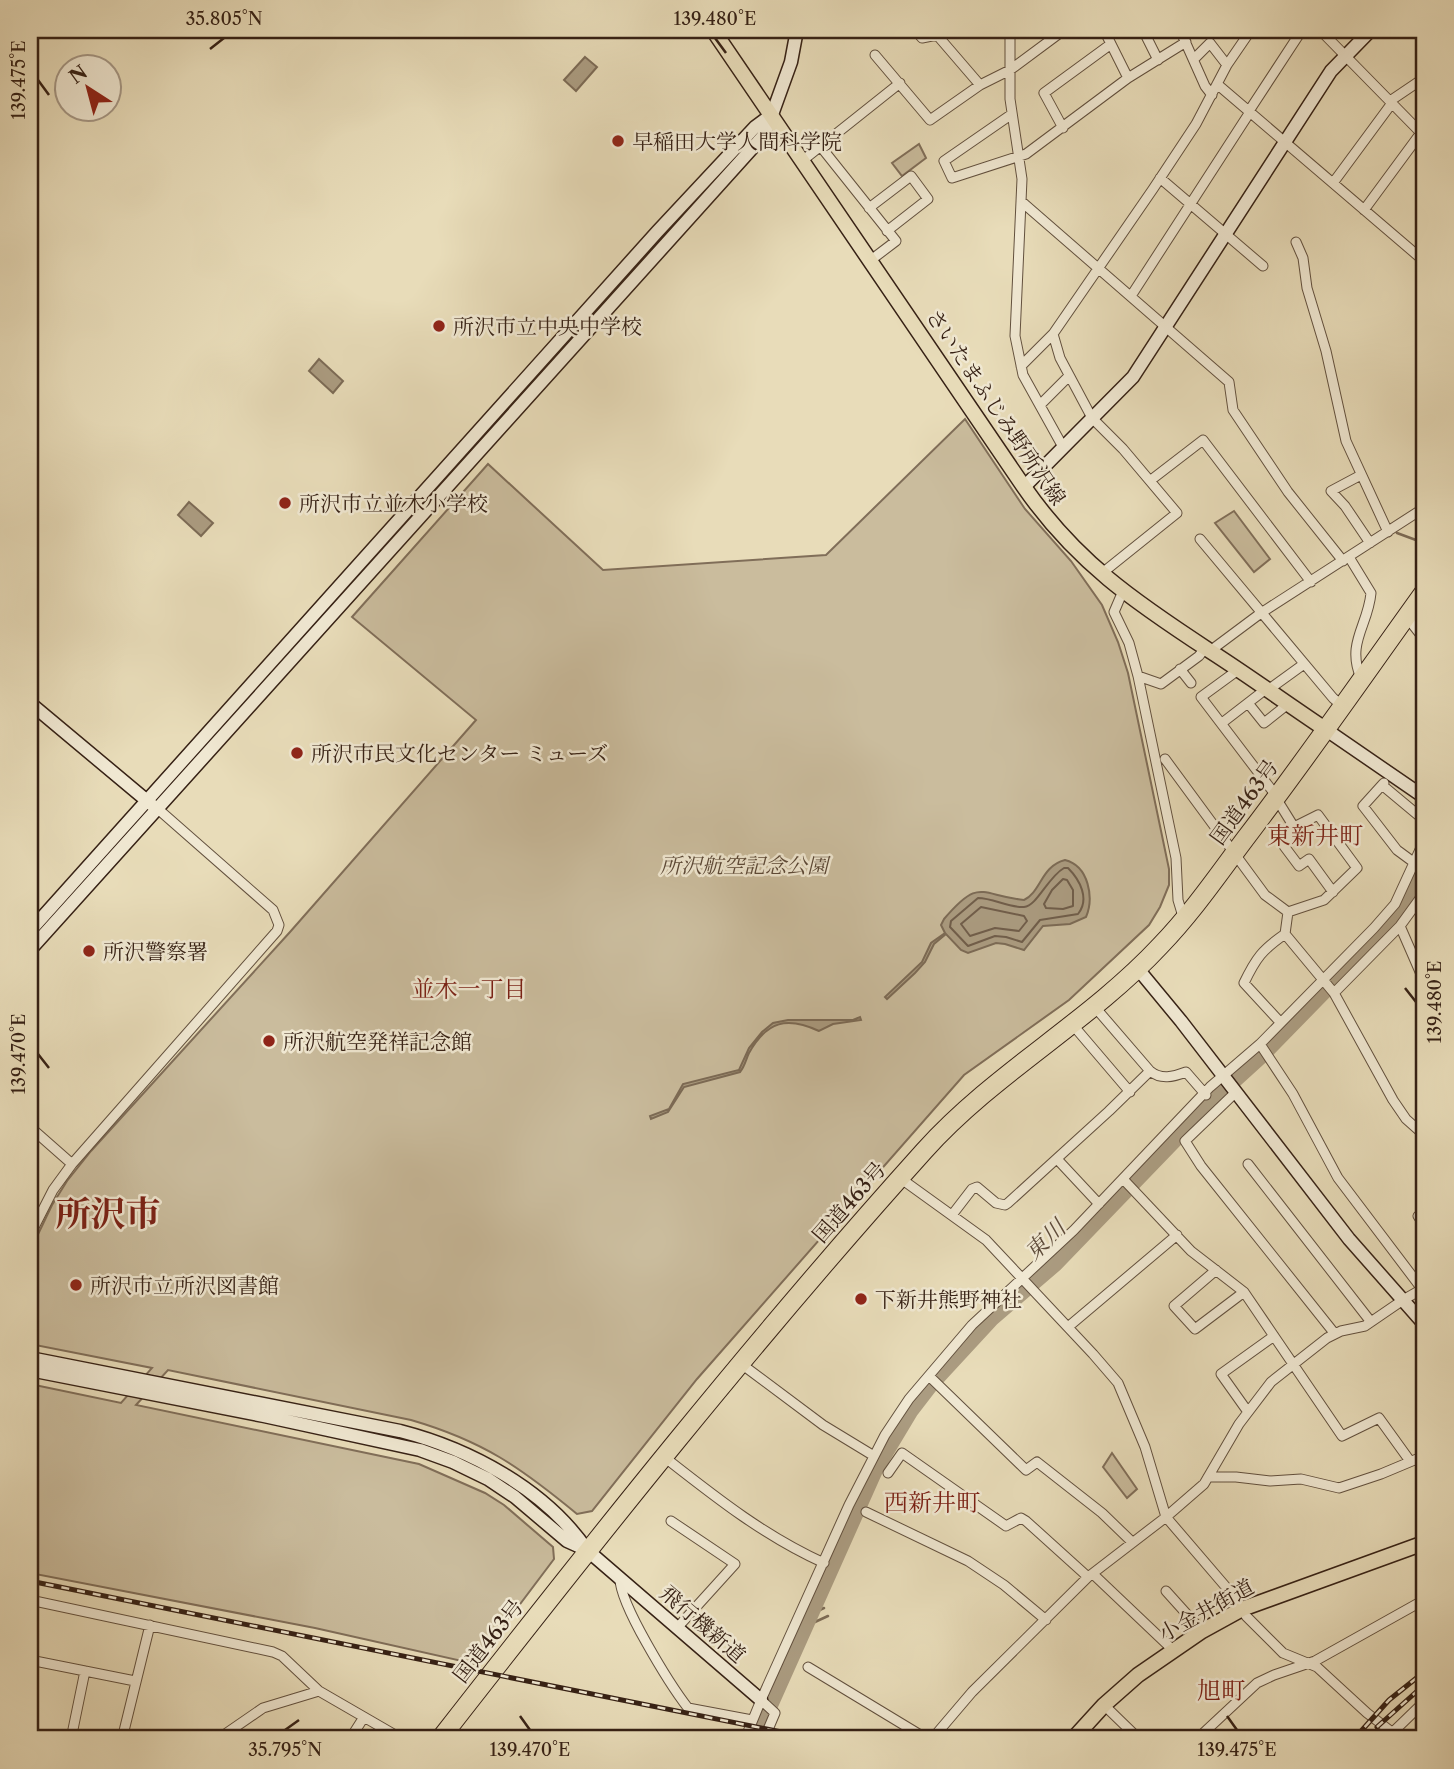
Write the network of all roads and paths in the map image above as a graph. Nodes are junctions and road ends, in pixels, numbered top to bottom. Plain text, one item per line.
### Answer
1 (713, 30) edge
2 (797, 30) edge
3 (915, 30) edge
4 (1010, 30) edge
5 (1064, 30) edge
6 (1104, 30) edge
7 (1143, 30) edge
8 (1180, 30) edge
9 (1251, 30) edge
10 (1302, 30) edge
11 (1320, 30) edge
12 (1371, 30) edge
13 (1186, 42) junction
14 (1111, 44) junction
15 (875, 55) dead end
16 (1345, 55) junction
17 (1194, 59) junction
18 (1158, 60) junction
19 (1227, 65) junction
20 (1010, 70) junction
21 (1128, 78) junction
22 (1424, 78) edge
23 (900, 83) junction
24 (1217, 84) junction
25 (980, 85) junction
26 (1212, 95) junction
27 (1391, 102) junction
28 (1250, 112) junction
29 (1012, 114) junction
30 (770, 116) junction
31 (1063, 128) junction
32 (1423, 132) edge
33 (1284, 142) junction
34 (821, 147) junction
35 (1019, 157) junction
36 (802, 161) junction
37 (1160, 178) junction
38 (1333, 183) junction
39 (1022, 202) junction
40 (1191, 204) junction
41 (869, 208) junction
42 (1364, 209) junction
43 (887, 231) junction
44 (1225, 234) junction
45 (1296, 242) dead end
46 (871, 260) junction
47 (1424, 261) edge
48 (1263, 266) dead end
49 (1098, 269) junction
50 (1130, 296) junction
51 (1164, 326) junction
52 (1053, 334) junction
53 (1021, 366) junction
54 (1069, 376) junction
55 (1040, 405) junction
56 (1092, 418) junction
57 (1063, 447) junction
58 (1361, 475) junction
59 (1150, 480) junction
60 (1024, 487) junction
61 (1424, 508) edge
62 (1388, 532) junction
63 (1200, 539) dead end
64 (1370, 543) junction
65 (1346, 559) junction
66 (1101, 574) junction
67 (1311, 582) junction
68 (1123, 591) junction
69 (1424, 592) edge
70 (1261, 612) junction
71 (1406, 616) junction
72 (1424, 639) edge
73 (1208, 649) junction
74 (1304, 664) junction
75 (1180, 669) junction
76 (1238, 670) junction
77 (1138, 676) junction
78 (1361, 678) junction
79 (1191, 683) dead end
80 (1267, 690) junction
81 (30, 703) edge
82 (1248, 703) junction
83 (1288, 704) junction
84 (1341, 705) junction
85 (1222, 723) junction
86 (1325, 729) junction
87 (1165, 759) dead end
88 (1392, 775) junction
89 (1382, 785) junction
90 (1277, 797) junction
91 (1424, 797) edge
92 (146, 800) junction
93 (158, 810) junction
94 (1424, 820) edge
95 (1294, 827) junction
96 (1424, 841) edge
97 (1233, 855) junction
98 (1416, 864) junction
99 (1333, 892) junction
100 (1424, 893) edge
101 (1288, 912) junction
102 (1184, 920) junction
103 (1400, 926) junction
104 (30, 931) edge
105 (1284, 934) junction
106 (30, 950) edge
107 (1138, 969) junction
108 (1424, 981) edge
109 (1329, 986) junction
110 (1094, 1006) junction
111 (1280, 1022) junction
112 (1072, 1024) junction
113 (1261, 1045) junction
114 (1150, 1071) junction
115 (1229, 1084) junction
116 (1130, 1091) junction
117 (1206, 1094) junction
118 (30, 1127) edge
119 (1424, 1135) edge
120 (1057, 1159) junction
121 (72, 1164) junction
122 (1248, 1164) dead end
123 (900, 1178) junction
124 (1124, 1180) junction
125 (1099, 1205) junction
126 (952, 1215) junction
127 (1418, 1216) dead end
128 (1424, 1225) edge
129 (30, 1235) edge
130 (1177, 1235) junction
131 (1216, 1270) junction
132 (1028, 1284) junction
133 (1423, 1288) edge
134 (1244, 1292) junction
135 (1402, 1300) junction
136 (1371, 1322) junction
137 (1424, 1324) edge
138 (1068, 1327) junction
139 (1335, 1334) junction
140 (1274, 1336) junction
141 (30, 1358) edge
142 (740, 1363) junction
143 (1291, 1364) junction
144 (30, 1370) edge
145 (930, 1377) junction
146 (1248, 1412) junction
147 (663, 1456) junction
148 (874, 1456) junction
149 (1424, 1456) edge
150 (1410, 1461) junction
151 (888, 1474) dead end
152 (1208, 1477) junction
153 (866, 1512) dead end
154 (1166, 1517) junction
155 (671, 1521) dead end
156 (1132, 1542) junction
157 (1424, 1543) edge
158 (587, 1550) junction
159 (824, 1563) junction
160 (1091, 1576) junction
161 (620, 1577) junction
162 (1166, 1591) dead end
163 (30, 1600) edge
164 (1424, 1600) edge
165 (1242, 1609) junction
166 (1046, 1620) junction
167 (149, 1625) junction
168 (677, 1628) junction
169 (1202, 1631) junction
170 (1173, 1650) junction
171 (1288, 1655) junction
172 (30, 1660) edge
173 (1309, 1663) junction
174 (808, 1667) dead end
175 (85, 1671) junction
176 (1274, 1675) junction
177 (135, 1681) junction
178 (319, 1691) junction
179 (762, 1701) junction
180 (1424, 1702) edge
181 (1104, 1705) junction
182 (364, 1717) junction
183 (752, 1720) junction
184 (1393, 1732) junction
185 (71, 1739) edge
186 (122, 1739) edge
187 (218, 1739) edge
188 (350, 1739) edge
189 (402, 1739) edge
190 (440, 1739) edge
191 (526, 1739) edge
192 (533, 1739) edge
193 (745, 1739) edge
194 (764, 1739) edge
195 (927, 1739) edge
196 (932, 1739) edge
197 (1073, 1739) edge
198 (1139, 1739) edge
199 (1197, 1739) edge
200 (1401, 1739) edge

1 - 30 main road, さいたまふじみ野所沢線
2 - 30 street
3 - 25 street
4 - 20 street
5 - 20 street
6 - 14 street
7 - 18 street
8 - 13 street
9 - 19 street
10 - 28 street
11 - 16 street
12 - 16 street
13 - 17 street
13 - 18 street
14 - 21 street
14 - 31 street
15 - 23 street
16 - 27 street
16 - 33 street
17 - 19 street
17 - 26 street
18 - 21 street
19 - 24 street
20 - 25 street
20 - 29 street
21 - 31 street
22 - 27 street
23 - 25 street
23 - 34 street
24 - 26 street
24 - 28 street
26 - 37 street
27 - 32 street
27 - 38 street
28 - 33 street
28 - 40 street
29 - 35 street
29 - 35 street
30 - 36 main road, さいたまふじみ野所沢線
30 - 92 street
30 - 93 street
31 - 35 street
32 - 42 street
33 - 38 street
33 - 44 street
34 - 36 street
34 - 41 street
35 - 39 street
36 - 46 main road, さいたまふじみ野所沢線
37 - 40 street
37 - 49 street
38 - 42 street
39 - 49 street
39 - 53 street
40 - 44 street
40 - 50 street
41 - 43 street
41 - 43 street
42 - 47 street
43 - 46 street
44 - 48 street
44 - 51 street
45 - 58 street
46 - 60 main road, さいたまふじみ野所沢線
49 - 50 street
49 - 52 street
50 - 51 street
51 - 56 street
51 - 65 street
52 - 53 street
52 - 54 street
53 - 55 street
54 - 55 street
54 - 56 street
55 - 57 street
56 - 57 street
56 - 59 street
57 - 60 street
58 - 62 street
58 - 64 street
59 - 66 street
59 - 67 street
60 - 66 main road, さいたまふじみ野所沢線
61 - 62 street
62 - 64 street
63 - 70 street
64 - 65 street
65 - 67 street
65 - 78 street
66 - 68 main road, さいたまふじみ野所沢線
67 - 70 street
68 - 73 main road, さいたまふじみ野所沢線
68 - 77 street
69 - 71 highway, 国道463号
70 - 73 street
70 - 74 street
71 - 72 street
71 - 78 highway, 国道463号
73 - 75 street
73 - 76 main road, さいたまふじみ野所沢線
74 - 80 street
74 - 84 street
75 - 77 street
75 - 79 street
76 - 80 main road, さいたまふじみ野所沢線
76 - 85 street
77 - 102 street
78 - 84 highway, 国道463号
80 - 82 street
80 - 83 main road, さいたまふじみ野所沢線
81 - 92 street
82 - 83 street
82 - 85 street
83 - 86 main road, さいたまふじみ野所沢線
84 - 86 highway, 国道463号
85 - 90 street
86 - 88 street
86 - 90 highway, 国道463号
87 - 97 street
88 - 89 street
88 - 91 street
89 - 94 street
89 - 98 street
90 - 95 street
90 - 97 highway, 国道463号
92 - 93 street
92 - 104 street
93 - 106 street
93 - 121 street
95 - 99 street
95 - 99 street
96 - 98 street
97 - 101 street
97 - 102 highway, 国道463号
98 - 109 street
99 - 101 street
100 - 103 street
101 - 105 street
102 - 107 highway, 国道463号
103 - 108 street
103 - 109 street
105 - 109 street
105 - 111 street
107 - 110 highway, 国道463号
107 - 115 street
109 - 111 street
109 - 119 street
110 - 112 highway, 国道463号
110 - 114 street
111 - 113 street
112 - 116 street
112 - 123 highway, 国道463号
113 - 115 street
113 - 133 street
114 - 116 street
114 - 117 street
115 - 117 street
115 - 135 street
115 - 139 street
116 - 120 street
117 - 124 street
118 - 121 street
120 - 125 street
120 - 126 street
121 - 129 street
122 - 136 street
123 - 126 street
123 - 142 highway, 国道463号
124 - 125 street
124 - 130 street
125 - 132 street
126 - 132 street
127 - 128 street
130 - 131 street
130 - 138 street
131 - 134 street
131 - 134 street
132 - 138 street
132 - 145 street
133 - 135 street
134 - 140 street
135 - 136 street
135 - 137 street
136 - 139 street
138 - 154 street
139 - 143 street
140 - 143 street
140 - 146 street
141 - 158 street
142 - 147 highway, 国道463号
142 - 148 street
143 - 146 street
143 - 150 street
144 - 158 street
145 - 148 street
145 - 156 street
146 - 152 street
147 - 158 highway, 国道463号
147 - 159 street
148 - 159 street
149 - 150 street
150 - 152 street
151 - 160 street
152 - 154 street
153 - 166 street
154 - 156 street
154 - 165 street
155 - 168 street
156 - 160 street
157 - 165 main road, 小金井街道
158 - 161 street, 飛行機新道
158 - 190 highway, 国道463号
159 - 179 street
160 - 166 street
160 - 170 street
161 - 168 street, 飛行機新道
161 - 183 street
162 - 169 street
163 - 167 street
164 - 173 street
165 - 169 main road, 小金井街道
165 - 171 street
166 - 196 street
167 - 177 street
167 - 178 street
168 - 179 street, 飛行機新道
169 - 170 main road, 小金井街道
170 - 181 main road, 小金井街道
171 - 173 street
171 - 176 street
172 - 175 street
173 - 176 street
173 - 184 street
174 - 195 street
175 - 177 street
175 - 185 street
176 - 199 street
177 - 186 street
178 - 182 street
178 - 187 street
179 - 183 street
179 - 194 street
180 - 184 street
181 - 197 main road, 小金井街道
181 - 198 street
182 - 188 street
182 - 189 street
183 - 193 street
184 - 200 street
191 - 192 street

